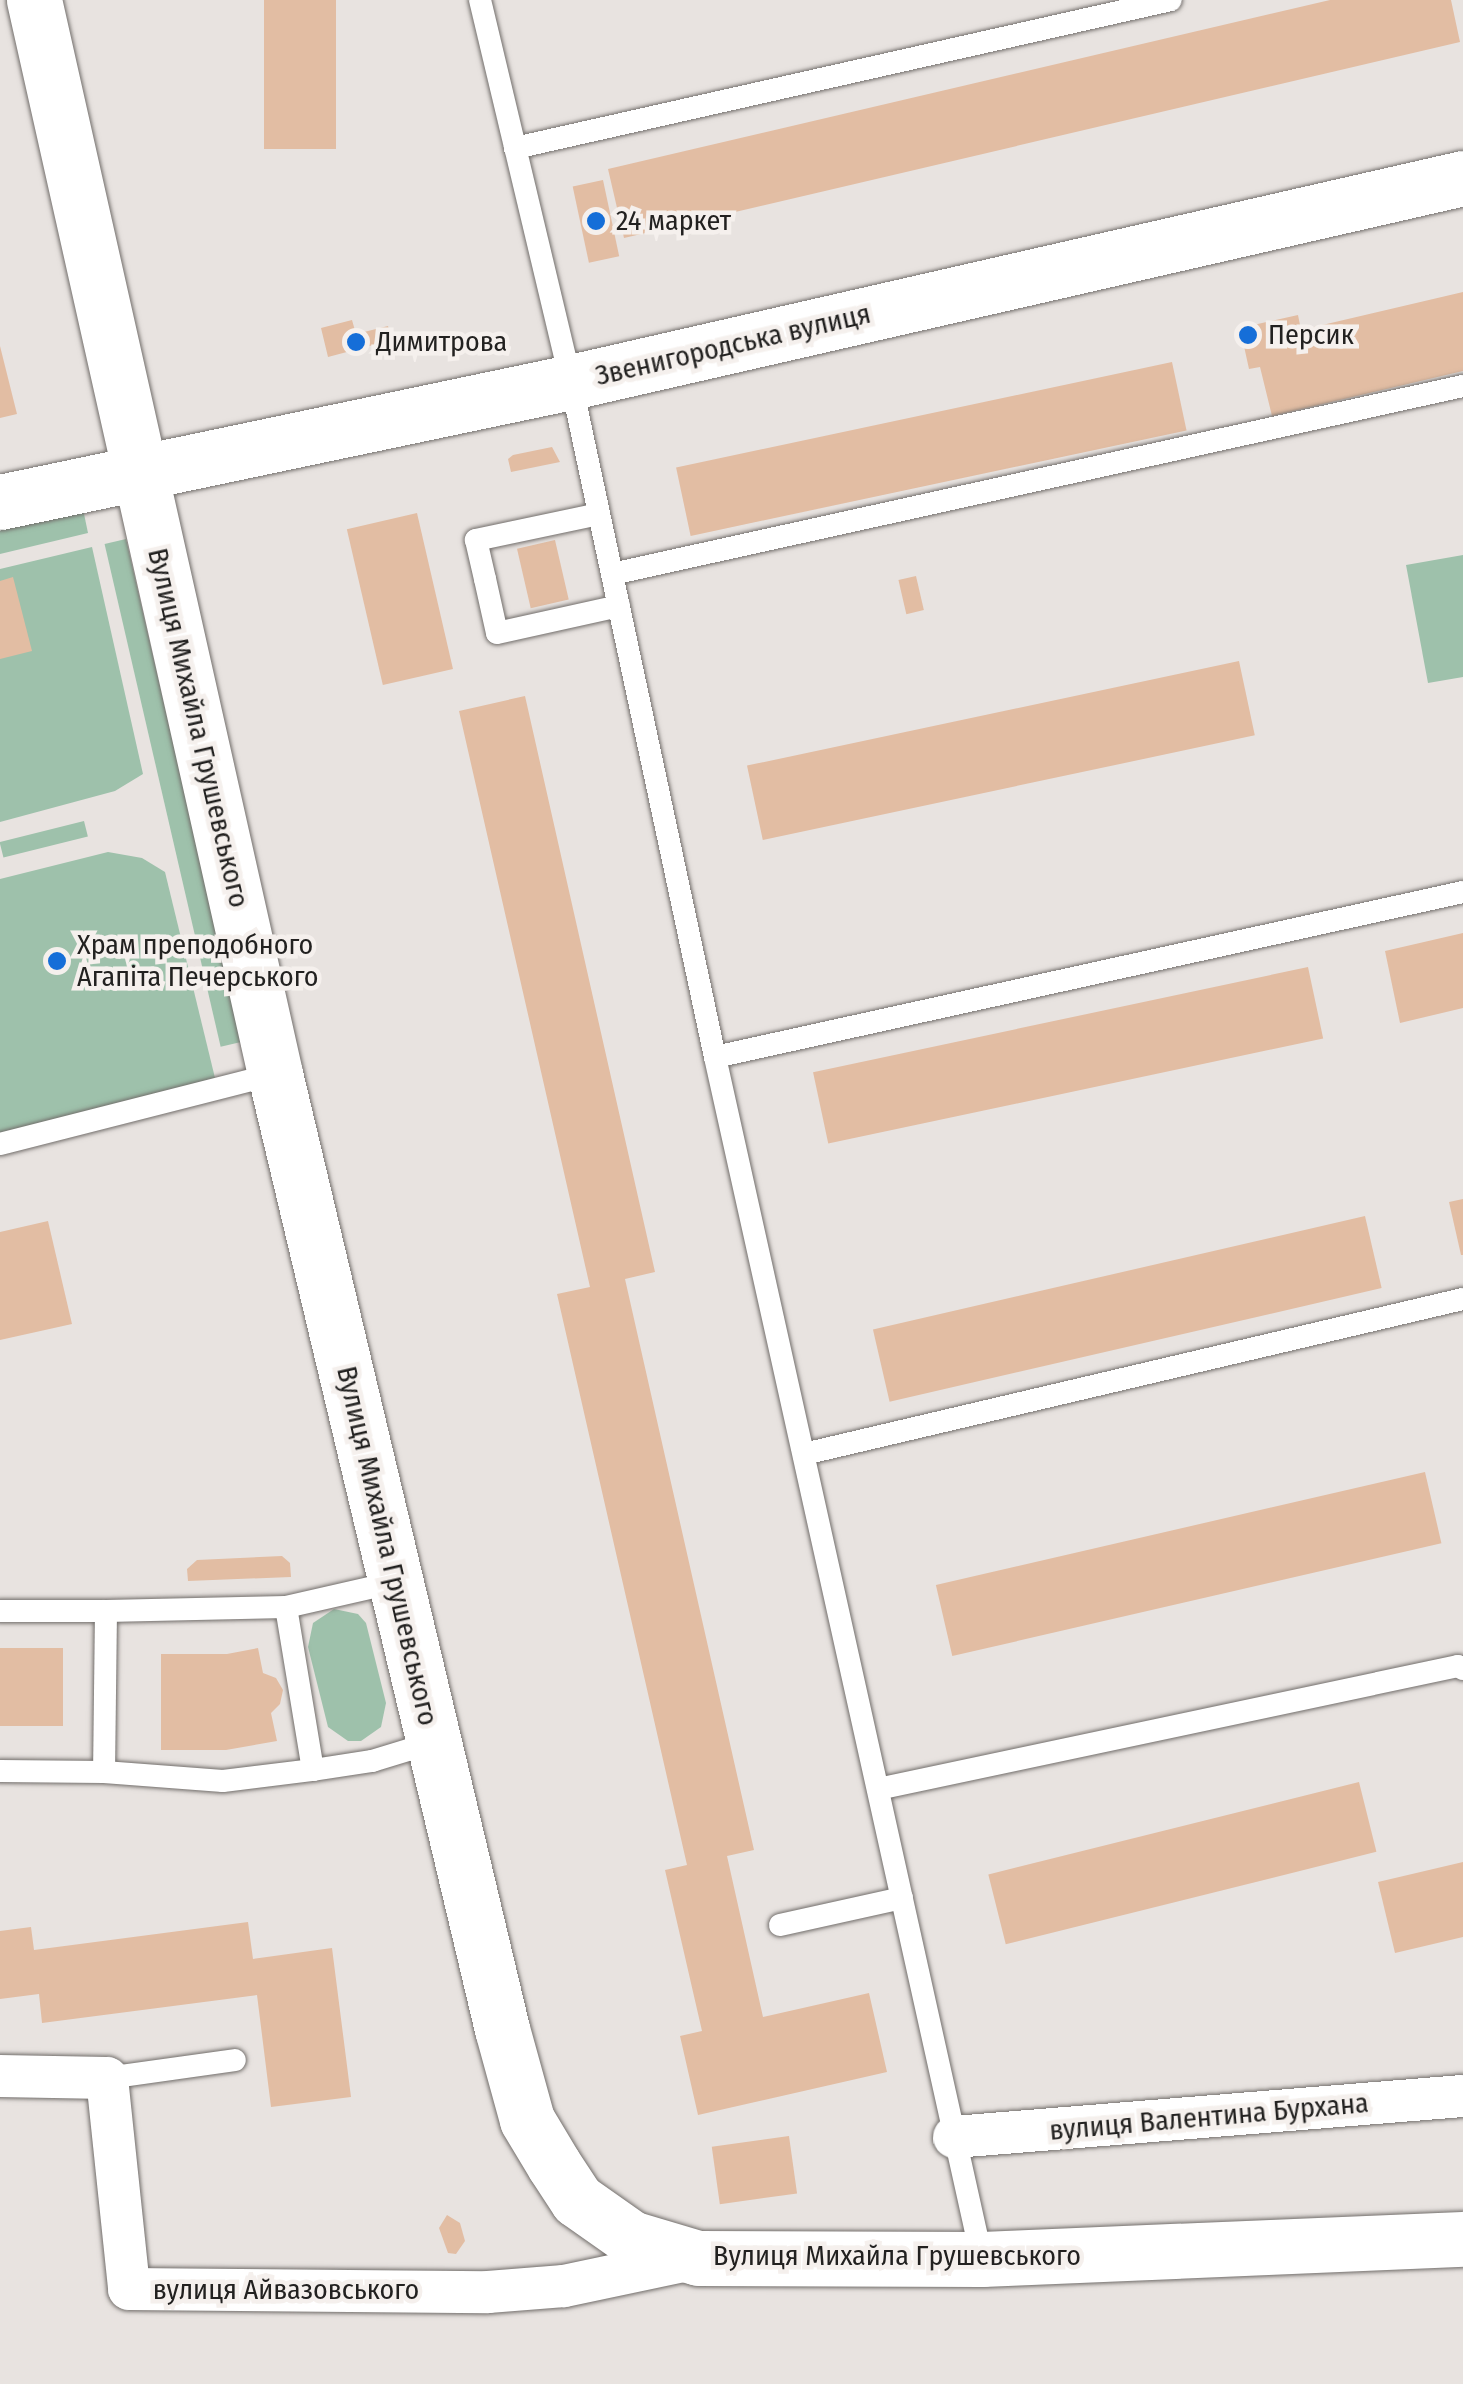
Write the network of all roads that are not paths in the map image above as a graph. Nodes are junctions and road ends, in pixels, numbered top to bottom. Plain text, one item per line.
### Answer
1 (34, 0) edge
2 (480, 0) edge
3 (1171, 0) edge
4 (515, 148) junction
5 (1463, 178) edge
6 (570, 382) junction
7 (1463, 386) edge
8 (142, 472) junction
9 (0, 502) edge
10 (599, 514) junction
11 (612, 574) junction
12 (619, 606) junction
13 (1463, 892) edge
14 (715, 1057) junction
15 (275, 1074) junction
16 (0, 1144) edge
17 (1463, 1300) edge
18 (804, 1454) junction
19 (396, 1582) junction
20 (286, 1607) junction
21 (0, 1611) edge
22 (106, 1611) junction
23 (1463, 1669) edge
24 (434, 1742) junction
25 (313, 1770) junction
26 (0, 1771) edge
27 (104, 1772) junction
28 (878, 1789) junction
29 (902, 1898) junction
30 (780, 1925) dead end
31 (235, 2060) dead end
32 (0, 2076) edge
33 (108, 2078) junction
34 (1463, 2096) edge
35 (954, 2137) junction
36 (1463, 2239) edge
37 (698, 2258) junction
38 (982, 2260) junction

1 - 8 street, Вулиця Михайла Грушевського
2 - 4 lane
3 - 4 lane
4 - 6 lane
5 - 6 street, Звенигородська вулиця
6 - 8 street, Звенигородська вулиця
6 - 10 lane
7 - 11 lane
8 - 9 street, Звенигородська вулиця
8 - 15 street, Вулиця Михайла Грушевського
10 - 11 lane
10 - 12 lane
11 - 12 lane
12 - 14 lane
13 - 14 lane
14 - 18 lane
15 - 16 lane
15 - 19 street, Вулиця Михайла Грушевського
17 - 18 lane
18 - 28 lane
19 - 20 lane
19 - 24 street, Вулиця Михайла Грушевського
20 - 22 lane
20 - 25 lane
21 - 22 lane
22 - 27 lane
23 - 28 lane
24 - 25 lane
24 - 37 street, Вулиця Михайла Грушевського
25 - 27 lane
26 - 27 lane
28 - 29 lane
29 - 30 lane
29 - 35 lane
31 - 33 lane
32 - 33 street
33 - 37 street, вулиця Айвазовського
34 - 35 street, вулиця Валентина Бурхана
35 - 38 lane
36 - 38 street, Вулиця Михайла Грушевського
37 - 38 street, Вулиця Михайла Грушевського

